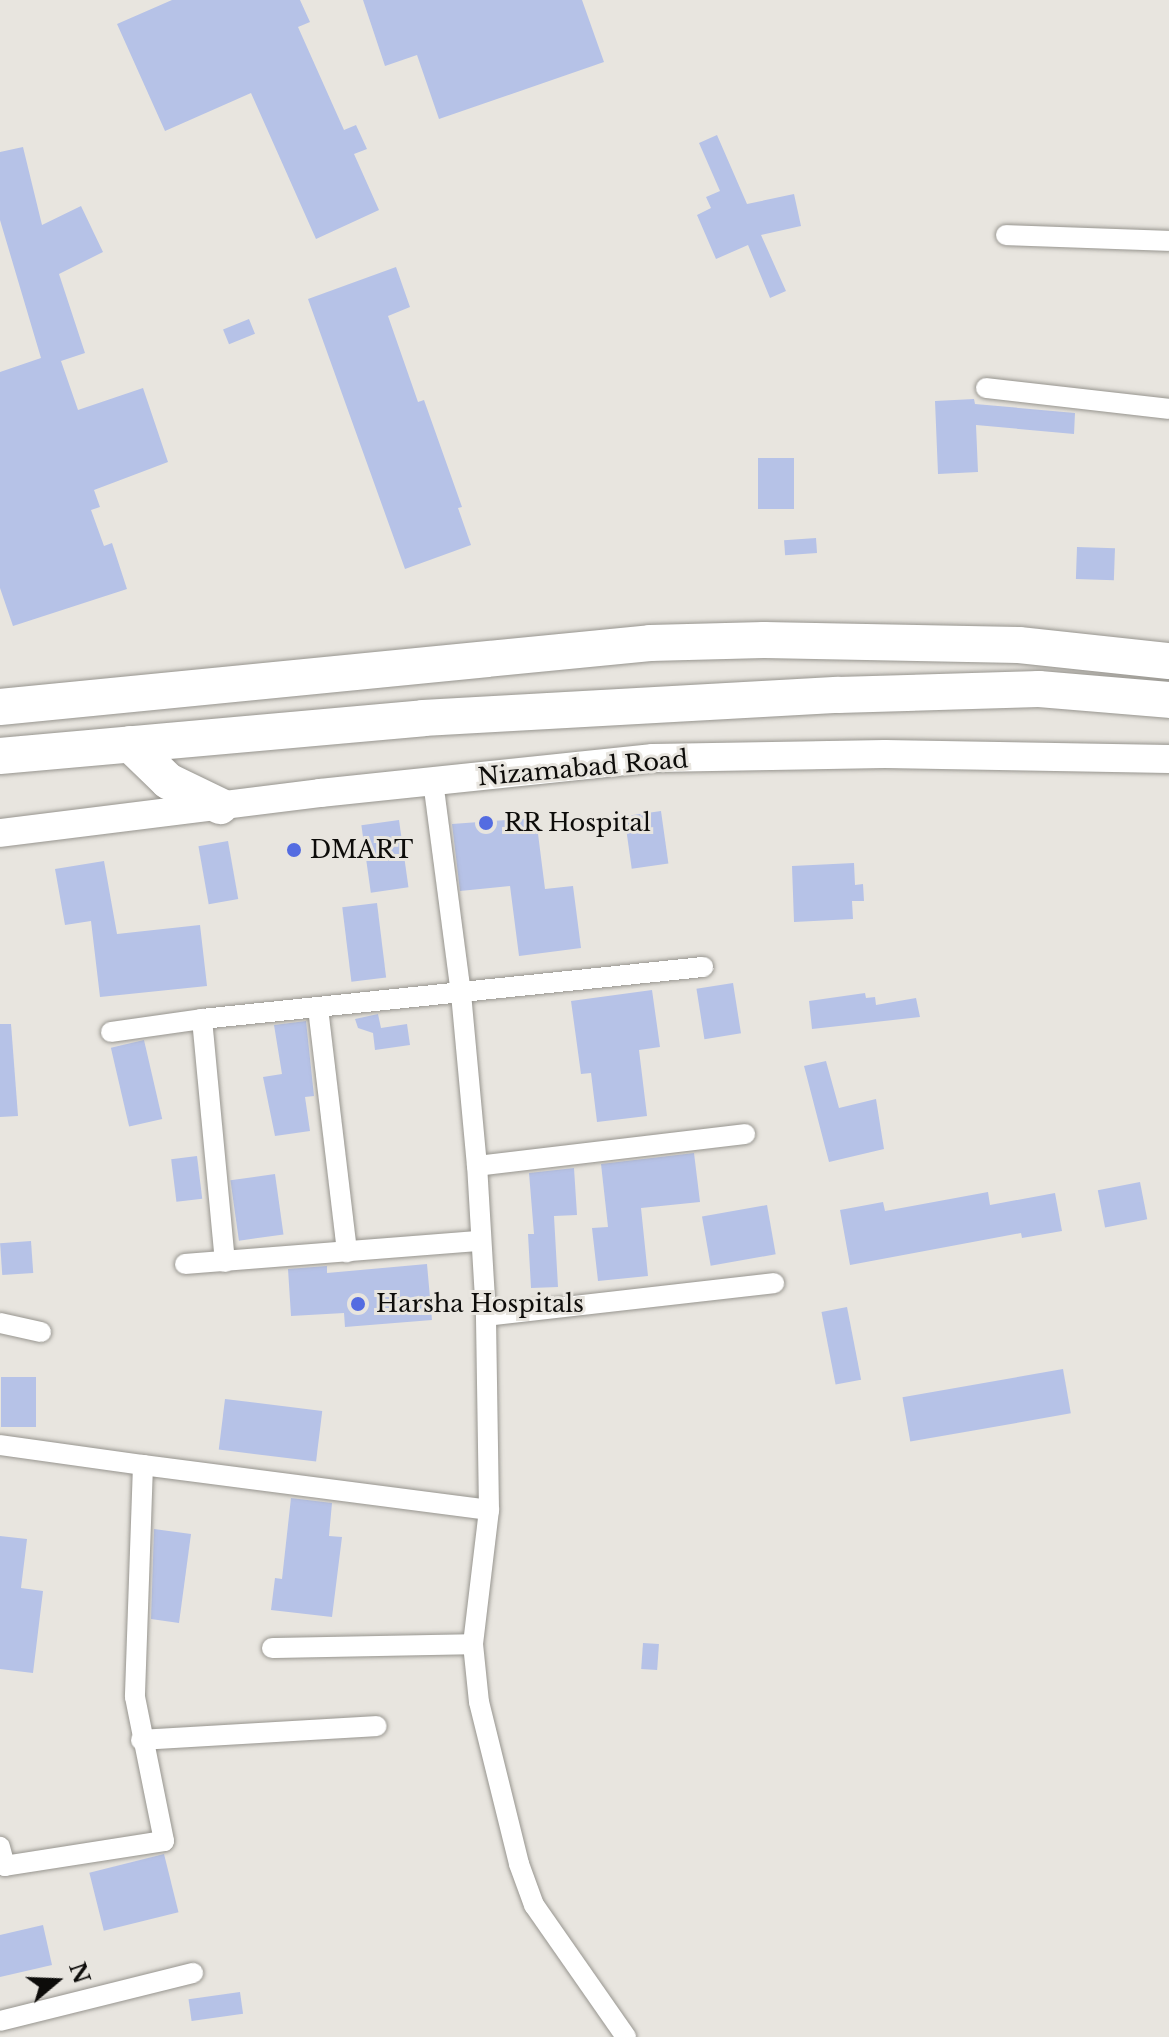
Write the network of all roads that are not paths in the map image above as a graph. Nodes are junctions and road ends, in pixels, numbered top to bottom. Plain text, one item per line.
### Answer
1 (1006, 235) dead end
2 (1169, 241) edge
3 (986, 388) dead end
4 (1169, 409) edge
5 (1169, 661) edge
6 (1169, 700) edge
7 (0, 707) edge
8 (130, 744) junction
9 (0, 756) edge
10 (1169, 759) edge
11 (433, 782) junction
12 (220, 806) junction
13 (0, 833) edge
14 (703, 967) dead end
15 (461, 994) junction
16 (318, 1008) junction
17 (202, 1019) junction
18 (111, 1032) dead end
19 (745, 1134) dead end
20 (477, 1166) junction
21 (480, 1241) junction
22 (347, 1252) junction
23 (225, 1262) junction
24 (185, 1264) dead end
25 (774, 1283) dead end
26 (486, 1316) junction
27 (0, 1323) edge
28 (41, 1332) dead end
29 (0, 1445) edge
30 (143, 1465) junction
31 (489, 1510) junction
32 (473, 1644) junction
33 (272, 1648) dead end
34 (377, 1726) dead end
35 (141, 1740) junction
36 (2, 1860) edge
37 (193, 1973) dead end
38 (0, 2021) edge
39 (626, 2037) edge

1 - 2 street
3 - 4 street
5 - 7 highway
6 - 8 highway
8 - 9 highway
8 - 12 highway
10 - 11 main road, Nizamabad Road
11 - 12 main road, Nizamabad Road
11 - 15 street
12 - 13 main road, Nizamabad Road
14 - 15 street
15 - 16 street
15 - 20 street
16 - 17 street
16 - 22 street
17 - 18 street
17 - 23 street
19 - 20 street
20 - 21 street
21 - 22 street
21 - 26 street
22 - 23 street
23 - 24 street
25 - 26 street
26 - 31 street
27 - 28 street
29 - 30 street
30 - 31 street
30 - 35 street
31 - 32 street
32 - 33 street
32 - 39 street
34 - 35 street
35 - 36 street
37 - 38 street

